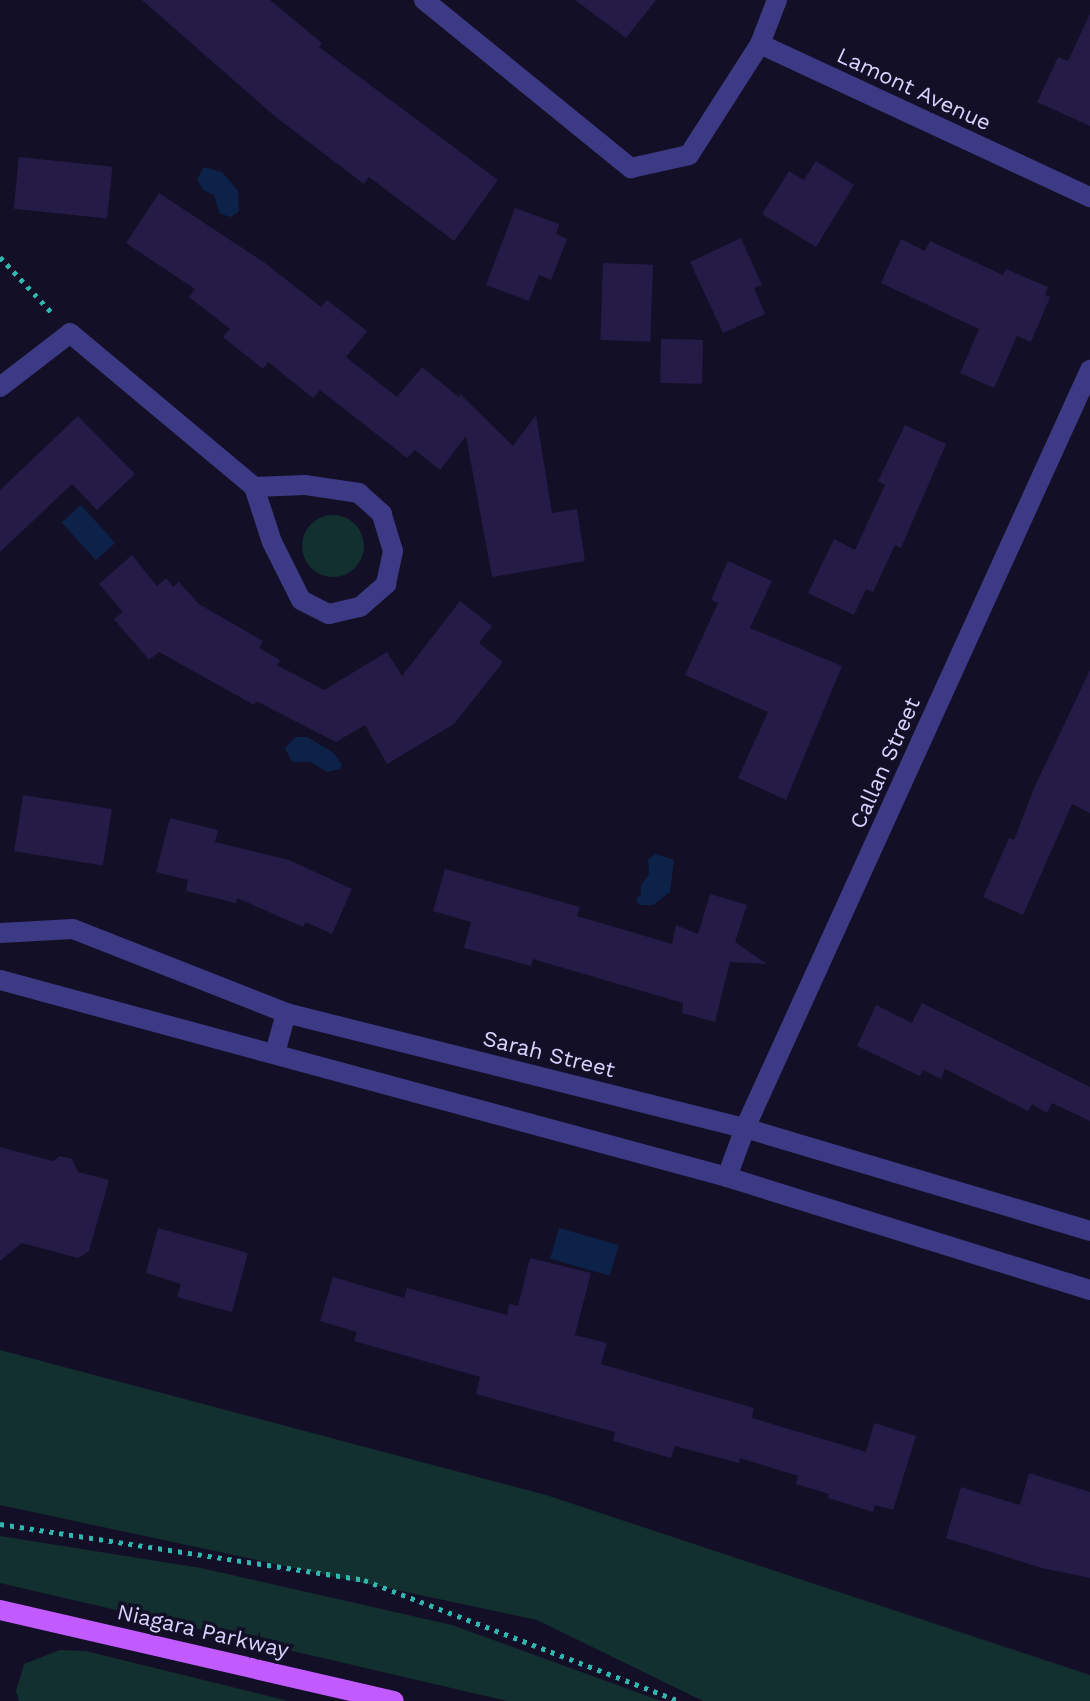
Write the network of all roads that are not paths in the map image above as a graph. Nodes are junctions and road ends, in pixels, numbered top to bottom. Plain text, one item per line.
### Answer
1 (424, 0) edge
2 (777, 0) edge
3 (760, 44) junction
4 (1090, 197) edge
5 (1090, 370) edge
6 (0, 387) edge
7 (254, 487) junction
8 (0, 933) edge
9 (0, 980) edge
10 (286, 1013) junction
11 (275, 1053) junction
12 (745, 1128) junction
13 (727, 1177) junction
14 (1090, 1231) edge
15 (1090, 1290) edge
16 (0, 1610) edge
17 (394, 1701) edge

1 - 3 street
2 - 3 street
3 - 4 street, Lamont Avenue
5 - 12 street, Callan Street
6 - 7 street
7 - 7 street
8 - 10 street, Sarah Street
9 - 11 street
10 - 11 street
10 - 12 street, Sarah Street
11 - 13 street
12 - 13 street, Callan Street
12 - 14 street, Sarah Street
13 - 15 street
16 - 17 main road, Niagara Parkway

